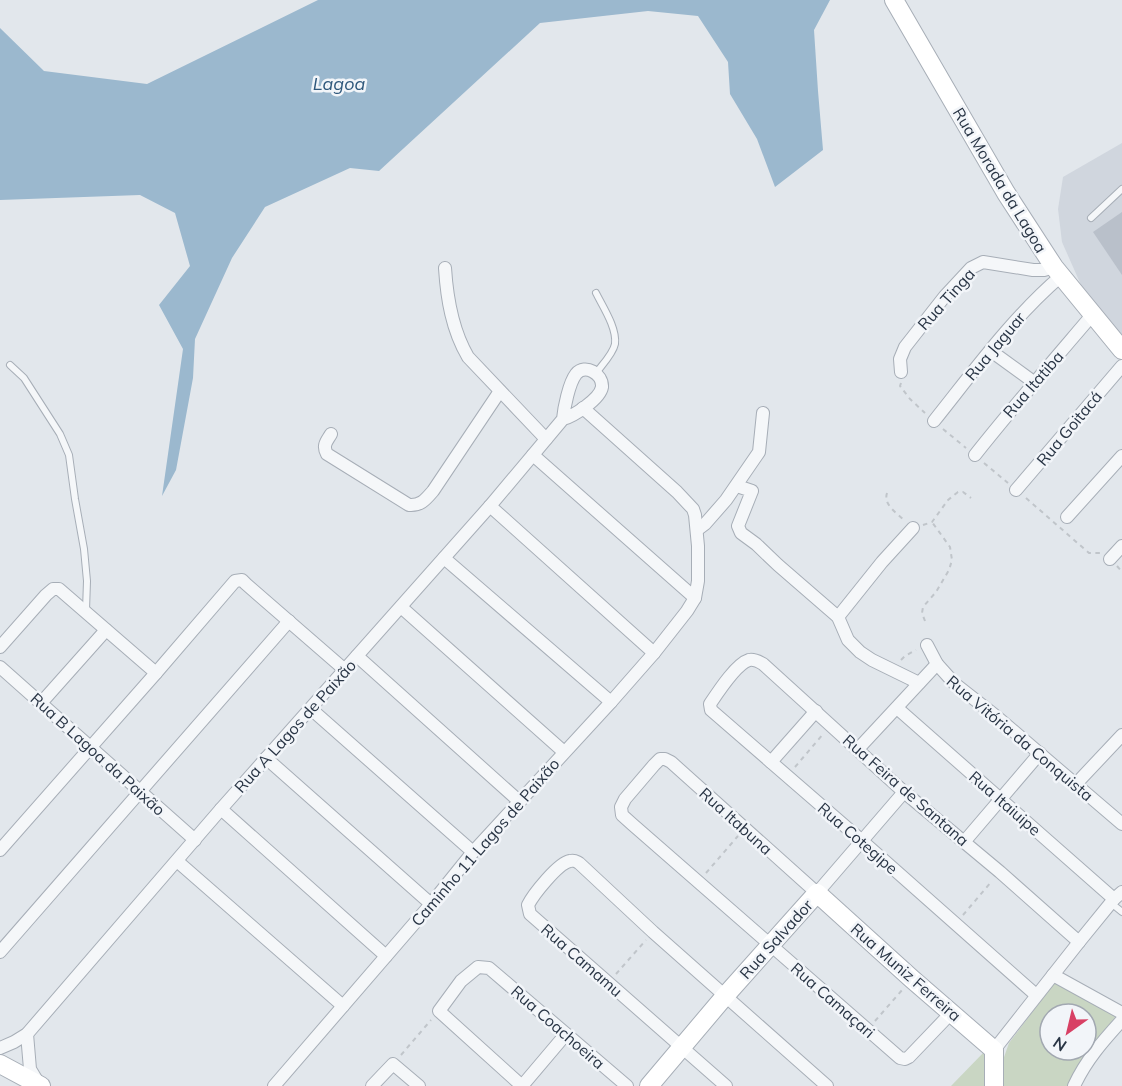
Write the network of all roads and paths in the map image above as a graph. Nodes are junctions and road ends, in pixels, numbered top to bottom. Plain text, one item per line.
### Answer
1 (894, 0) edge
2 (1122, 189) edge
3 (1091, 218) dead end
4 (445, 268) dead end
5 (1057, 272) junction
6 (596, 293) dead end
7 (1093, 314) junction
8 (1122, 350) edge
9 (991, 351) junction
10 (10, 365) dead end
11 (1122, 366) edge
12 (901, 372) joint
13 (596, 374) junction
14 (1035, 383) junction
15 (500, 391) junction
16 (583, 408) junction
17 (763, 413) dead end
18 (563, 419) junction
19 (934, 421) junction
20 (331, 434) dead end
21 (546, 439) junction
22 (533, 455) junction
23 (975, 455) junction
24 (1122, 456) edge
25 (737, 486) junction
26 (1016, 490) junction
27 (887, 493) dead end
28 (971, 498) dead end
29 (490, 506) junction
30 (1066, 517) dead end
31 (932, 522) junction
32 (913, 528) junction
33 (697, 530) junction
34 (1122, 546) edge
35 (444, 558) junction
36 (1110, 559) joint
37 (695, 598) junction
38 (401, 607) junction
39 (86, 614) junction
40 (838, 617) junction
41 (289, 621) junction
42 (925, 621) dead end
43 (106, 630) junction
44 (927, 645) joint
45 (0, 647) edge
46 (654, 653) junction
47 (357, 656) junction
48 (937, 664) junction
49 (0, 667) edge
50 (892, 669) junction
51 (345, 670) junction
52 (156, 673) junction
53 (731, 676) joint
54 (920, 683) junction
55 (611, 702) junction
56 (41, 703) junction
57 (897, 708) junction
58 (311, 709) junction
59 (816, 711) junction
60 (832, 725) junction
61 (1122, 735) edge
62 (91, 748) junction
63 (858, 749) junction
64 (564, 752) junction
65 (1040, 753) junction
66 (266, 759) junction
67 (771, 762) junction
68 (654, 765) joint
69 (787, 776) junction
70 (1075, 785) junction
71 (140, 792) junction
72 (904, 792) junction
73 (1000, 799) junction
74 (520, 802) junction
75 (221, 809) junction
76 (1121, 822) edge
77 (744, 828) junction
78 (195, 840) junction
79 (861, 840) junction
80 (964, 842) junction
81 (0, 850) edge
82 (473, 852) junction
83 (177, 861) junction
84 (1000, 872) junction
85 (698, 882) junction
86 (817, 894) junction
87 (1116, 898) edge
88 (431, 904) junction
89 (1122, 912) edge
90 (955, 924) junction
91 (653, 932) junction
92 (1079, 942) junction
93 (770, 945) junction
94 (0, 952) edge
95 (386, 956) junction
96 (1053, 975) junction
97 (912, 979) junction
98 (608, 983) junction
99 (1036, 995) junction
100 (725, 996) junction
101 (343, 1006) junction
102 (439, 1011) junction
103 (951, 1012) junction
104 (1122, 1013) edge
105 (1122, 1020) edge
106 (867, 1030) junction
107 (27, 1034) junction
108 (566, 1034) junction
109 (682, 1047) junction
110 (0, 1048) edge
111 (994, 1050) junction
112 (0, 1064) edge
113 (393, 1064) junction
114 (40, 1085) edge
115 (274, 1086) edge
116 (372, 1086) edge
117 (419, 1086) edge
118 (522, 1086) edge
119 (627, 1086) edge
120 (649, 1086) edge
121 (726, 1086) edge
122 (827, 1086) edge
123 (994, 1086) edge
124 (1074, 1086) edge

1 - 5 street, Rua Morada da Lagoa
2 - 3 lane
4 - 15 street
5 - 7 street, Rua Morada da Lagoa
5 - 9 street, Rua Jaguar
5 - 12 street, Rua Tinga
6 - 13 lane
7 - 8 street, Rua Morada da Lagoa
7 - 14 street, Rua Itatiba
9 - 14 street
9 - 19 street, Rua Jaguar
10 - 39 lane
11 - 26 street, Rua Goitacá
12 - 19 path
13 - 16 street, Rua A Lagos de Paixão
13 - 18 street, Rua A Lagos de Paixão
14 - 23 street, Rua Itatiba
15 - 20 street
15 - 21 street
16 - 18 street, Rua A Lagos de Paixão
16 - 33 street
17 - 25 street
18 - 21 street, Rua A Lagos de Paixão
19 - 23 path
21 - 22 street, Rua A Lagos de Paixão
22 - 29 street, Rua A Lagos de Paixão
22 - 37 street
23 - 26 path
24 - 30 street
25 - 33 street
25 - 40 street
26 - 36 path
27 - 32 path
28 - 31 path
29 - 35 street, Rua A Lagos de Paixão
29 - 46 street
31 - 32 path
31 - 42 path
32 - 40 street
33 - 37 street
34 - 36 street
35 - 38 street, Rua A Lagos de Paixão
35 - 55 street
37 - 46 street, Caminho 11 Lagos de Paixão
38 - 47 street, Rua A Lagos de Paixão
38 - 64 street
39 - 43 street
39 - 45 street
40 - 50 street
41 - 51 street
41 - 52 street
41 - 71 street
43 - 52 street
43 - 56 street
44 - 48 street, Rua Vitória da Conquista
44 - 50 path
46 - 55 street, Caminho 11 Lagos de Paixão
47 - 51 street, Rua A Lagos de Paixão
47 - 74 street
48 - 54 street
48 - 65 street, Rua Vitória da Conquista
49 - 56 street, Rua B Lagoa da Paixão
50 - 54 street
51 - 58 street, Rua A Lagos de Paixão
52 - 62 street
53 - 59 street, Rua Feira de Santana
53 - 67 street, Rua Cotegipe
54 - 57 street
55 - 64 street, Caminho 11 Lagos de Paixão
56 - 62 street, Rua B Lagoa da Paixão
57 - 63 street
57 - 73 street, Rua Itaiuipe
58 - 66 street, Rua A Lagos de Paixão
58 - 82 street
59 - 60 street, Rua Feira de Santana
59 - 67 street
60 - 63 street, Rua Feira de Santana
60 - 69 path
61 - 70 street
62 - 71 street, Rua B Lagoa da Paixão
62 - 81 street
63 - 72 street, Rua Feira de Santana
64 - 74 street, Caminho 11 Lagos de Paixão
65 - 70 street, Rua Vitória da Conquista
65 - 73 street
66 - 75 street, Rua A Lagos de Paixão
66 - 88 street
67 - 69 street, Rua Cotegipe
68 - 77 street, Rua Itabuna
68 - 85 street, Rua Camaçari
69 - 79 street, Rua Cotegipe
70 - 76 street, Rua Vitória da Conquista
71 - 78 street, Rua B Lagoa da Paixão
71 - 94 street
72 - 79 street, Rua Salvador
72 - 80 street, Rua Feira de Santana
73 - 80 street
73 - 87 street, Rua Itaiuipe
74 - 82 street, Caminho 11 Lagos de Paixão
75 - 78 street, Rua A Lagos de Paixão
75 - 95 street
77 - 85 path
77 - 86 street, Rua Itabuna
78 - 83 street, Rua A Lagos de Paixão
79 - 86 street, Rua Salvador
79 - 90 street, Rua Cotegipe
80 - 84 street, Rua Feira de Santana
82 - 88 street, Caminho 11 Lagos de Paixão
83 - 101 street
83 - 107 street, Rua A Lagos de Paixão
84 - 90 path
84 - 92 street, Rua Feira de Santana
85 - 93 street, Rua Camaçari
86 - 93 street, Rua Salvador
86 - 97 street, Rua Muniz Ferreira
87 - 89 lane
87 - 92 street
88 - 95 street, Caminho 11 Lagos de Paixão
90 - 99 street, Rua Cotegipe
91 - 98 path
91 - 98 street, Rua Camamu
91 - 100 street, Rua Camamu
92 - 96 street
93 - 100 street, Rua Salvador
93 - 106 street, Rua Camaçari
95 - 101 street, Caminho 11 Lagos de Paixão
96 - 99 street
96 - 104 street
97 - 103 street, Rua Muniz Ferreira
97 - 106 path
98 - 109 street, Rua Camamu
99 - 111 street
100 - 109 street, Rua Salvador
100 - 122 street, Rua Camamu
101 - 115 street, Caminho 11 Lagos de Paixão
102 - 108 street, Rua Coachoeira
102 - 113 path
102 - 118 street
103 - 106 street, Rua Camaçari
103 - 111 street, Rua Muniz Ferreira
105 - 124 street
107 - 110 street, Rua A Lagos de Paixão
107 - 114 street
108 - 118 street
108 - 119 street, Rua Coachoeira
109 - 120 street, Rua Salvador
109 - 121 street, Rua Camamu
111 - 123 street
112 - 114 street
113 - 116 street
113 - 117 street

